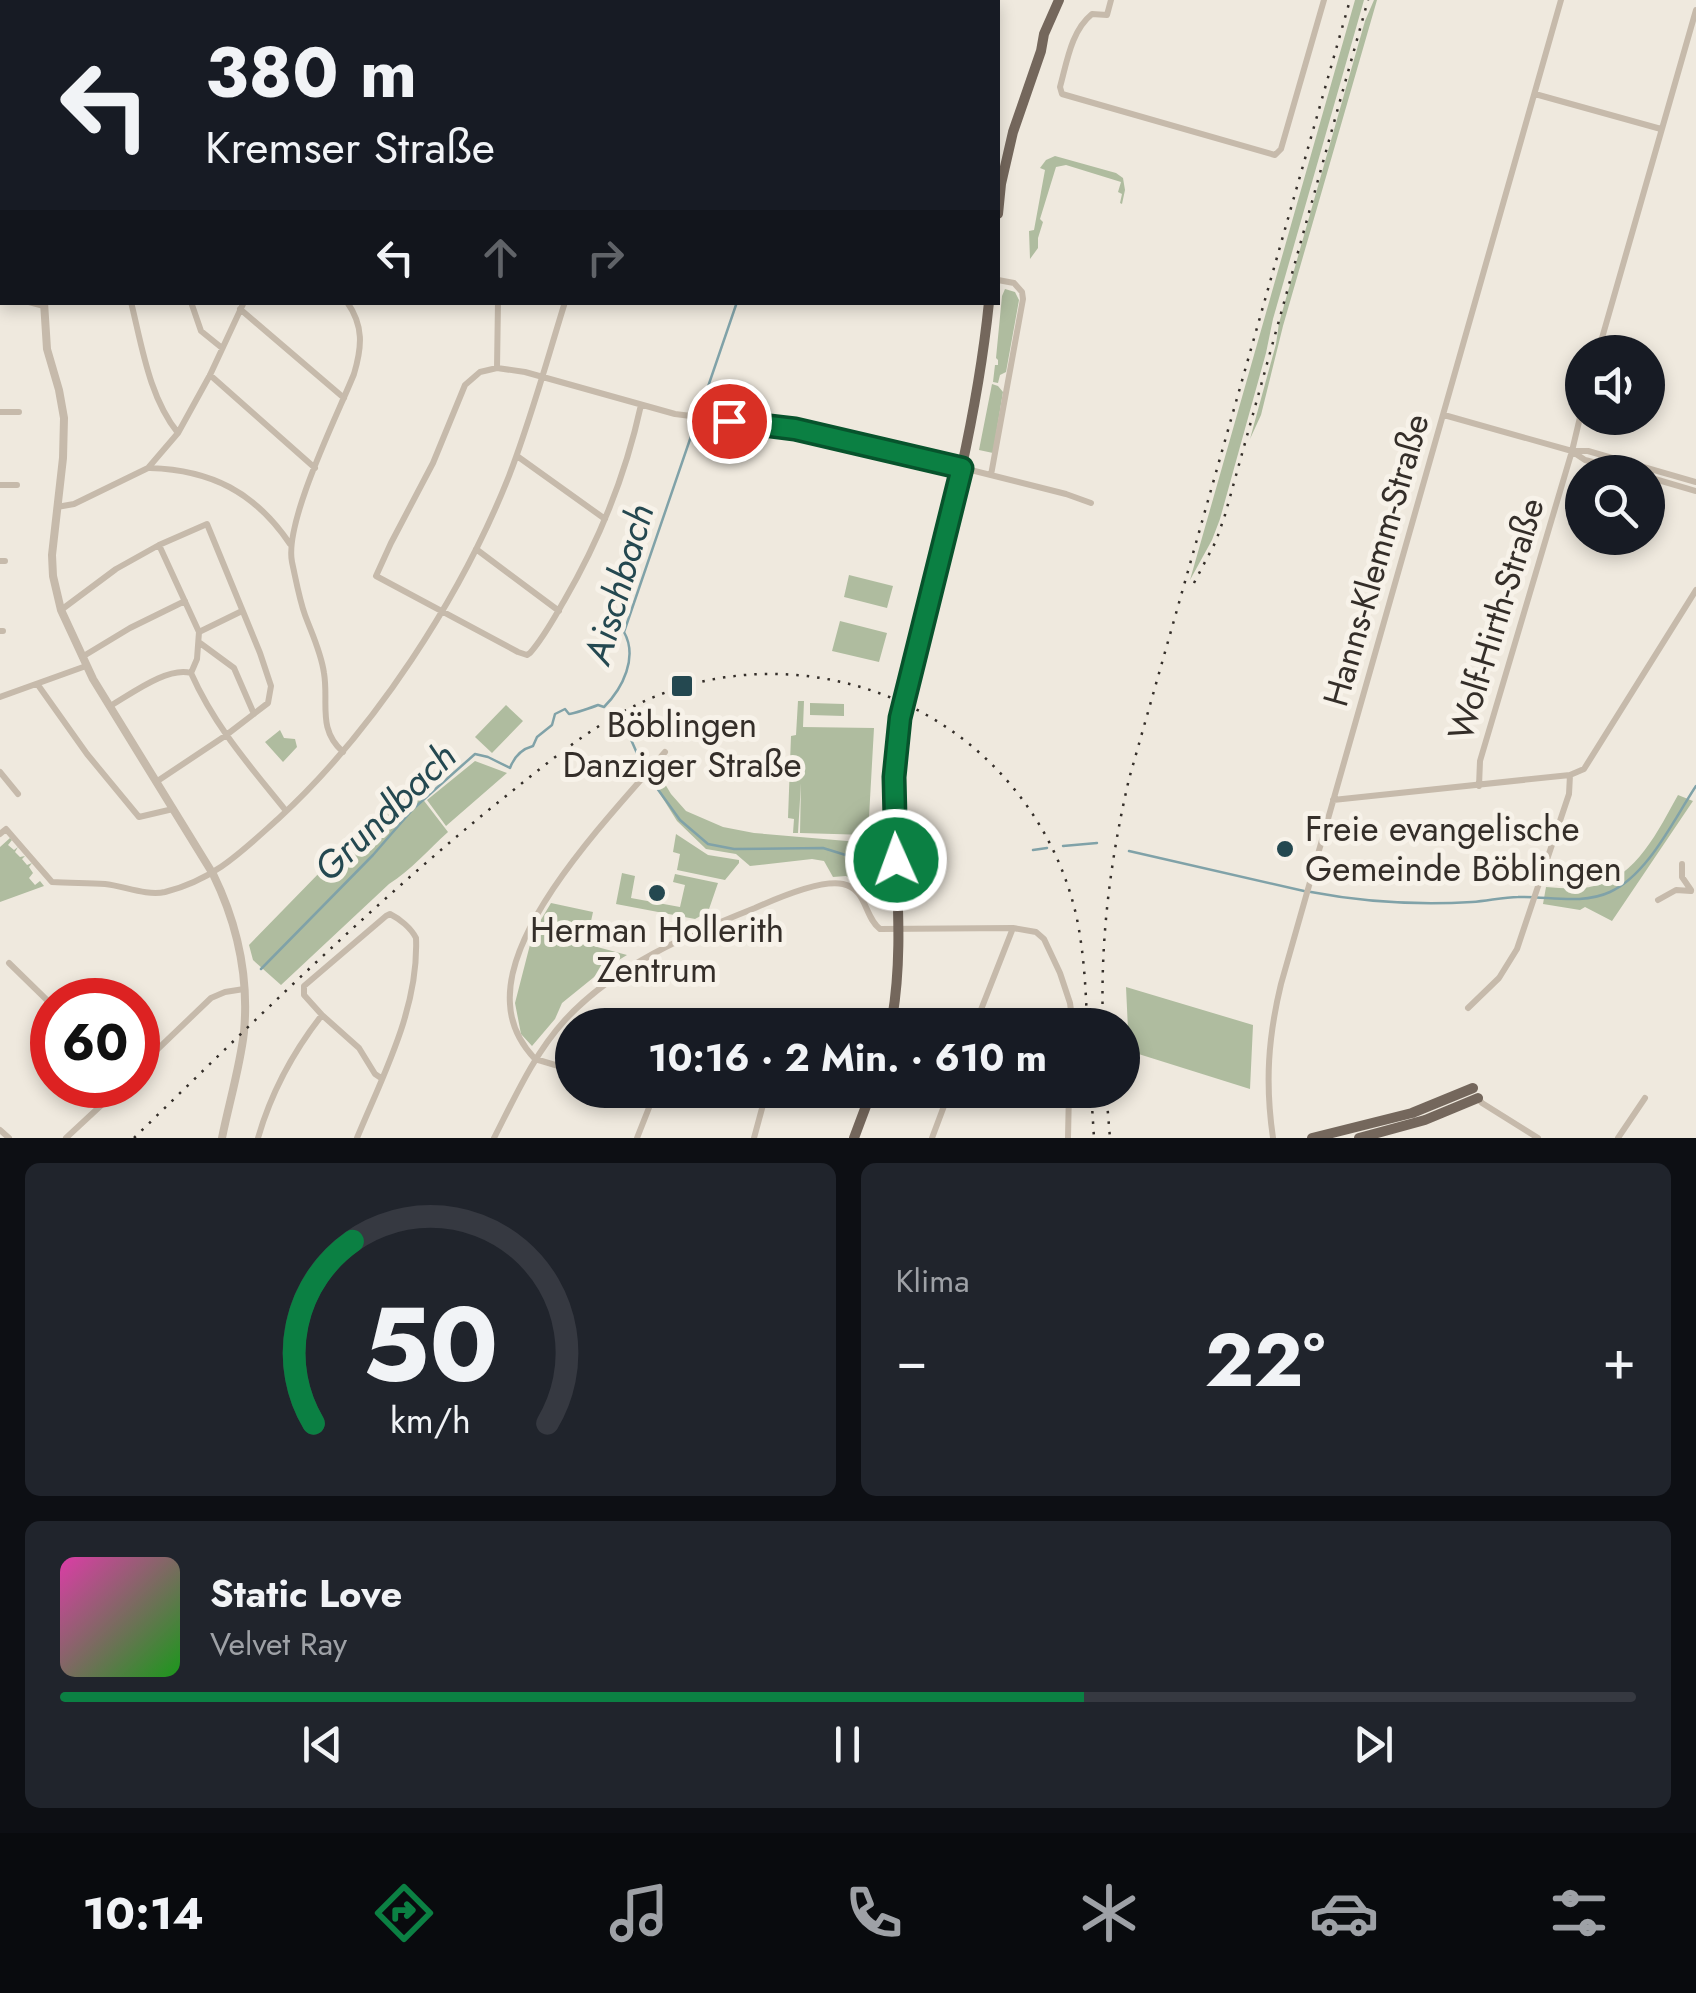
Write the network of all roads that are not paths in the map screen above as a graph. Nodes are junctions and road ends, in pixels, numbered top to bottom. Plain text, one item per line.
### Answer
1 (1061, 0) edge
2 (1112, 0) edge
3 (1324, 0) edge
4 (1561, 0) edge
5 (1696, 10) edge
6 (1535, 94) junction
7 (1662, 129) junction
8 (1000, 184) edge
9 (1000, 280) edge
10 (44, 305) edge
11 (132, 305) edge
12 (192, 305) edge
13 (349, 305) edge
14 (498, 305) edge
15 (564, 305) edge
16 (989, 305) edge
17 (242, 306) edge
18 (1603, 335) edge
19 (222, 348) junction
20 (497, 368) junction
21 (210, 374) junction
22 (542, 377) junction
23 (344, 398) junction
24 (641, 405) junction
25 (0, 412) edge
26 (19, 412) dead end
27 (1444, 415) junction
28 (178, 433) junction
29 (1576, 435) edge
30 (1572, 451) junction
31 (516, 455) junction
32 (1577, 455) edge
33 (148, 468) junction
34 (315, 468) junction
35 (962, 468) junction
36 (991, 475) junction
37 (1665, 482) edge
38 (1696, 482) edge
39 (0, 484) edge
40 (17, 485) dead end
41 (1696, 491) edge
42 (1091, 503) dead end
43 (56, 507) junction
44 (605, 520) junction
45 (160, 545) junction
46 (291, 545) junction
47 (475, 548) junction
48 (1696, 590) edge
49 (185, 601) junction
50 (61, 610) junction
51 (242, 611) junction
52 (558, 611) junction
53 (440, 612) junction
54 (199, 632) junction
55 (200, 643) junction
56 (84, 661) junction
57 (192, 674) junction
58 (38, 684) junction
59 (0, 697) edge
60 (110, 706) junction
61 (254, 714) junction
62 (226, 736) junction
63 (342, 752) junction
64 (666, 752) dead end
65 (0, 772) edge
66 (1570, 775) junction
67 (156, 782) junction
68 (1478, 786) junction
69 (18, 794) dead end
70 (1334, 800) junction
71 (173, 809) junction
72 (286, 811) junction
73 (0, 834) edge
74 (1682, 864) dead end
75 (213, 874) junction
76 (1658, 900) dead end
77 (1013, 928) junction
78 (899, 929) junction
79 (10, 963) dead end
80 (30, 983) edge
81 (244, 989) junction
82 (893, 1008) edge
83 (982, 1008) edge
84 (1071, 1008) edge
85 (1468, 1008) dead end
86 (322, 1015) junction
87 (160, 1047) edge
88 (535, 1059) junction
89 (555, 1065) edge
90 (382, 1078) junction
91 (1476, 1093) junction
92 (1645, 1098) dead end
93 (98, 1108) edge
94 (649, 1108) edge
95 (762, 1108) edge
96 (865, 1108) edge
97 (943, 1108) edge
98 (1069, 1108) edge
99 (0, 1130) edge
100 (9, 1138) edge
101 (66, 1138) edge
102 (222, 1138) edge
103 (258, 1138) edge
104 (357, 1138) edge
105 (494, 1138) edge
106 (637, 1138) edge
107 (754, 1138) edge
108 (854, 1138) edge
109 (932, 1138) edge
110 (1068, 1138) edge
111 (1273, 1138) edge
112 (1312, 1138) edge
113 (1359, 1138) edge
114 (1538, 1138) edge
115 (1618, 1138) edge

1 - 8 main road
2 - 3 street
4 - 6 street, Hanns-Klemm-Straße
5 - 7 street
6 - 7 street
6 - 27 street, Hanns-Klemm-Straße
7 - 18 street
9 - 36 street
10 - 43 street
11 - 28 street
12 - 19 street
13 - 23 street
14 - 20 street
15 - 22 street
16 - 35 main road
17 - 19 street
17 - 23 street
19 - 21 street
20 - 22 street
20 - 53 street
21 - 28 street
21 - 34 street
22 - 24 street
22 - 31 street
23 - 34 street
24 - 35 street
24 - 44 street
25 - 26 street
27 - 30 street
27 - 70 street, Hanns-Klemm-Straße
28 - 33 street
29 - 30 street, Wolf-Hirth-Straße
30 - 32 street
30 - 38 street
30 - 68 street, Wolf-Hirth-Straße
31 - 44 street
31 - 47 street
33 - 43 street
33 - 46 street
34 - 46 street
35 - 36 street
35 - 78 main road
36 - 42 street
37 - 41 street
39 - 40 street
43 - 50 street
44 - 52 street
45 - 49 street
45 - 50 street
45 - 51 street
46 - 63 street
47 - 52 street
47 - 53 street
48 - 66 street
49 - 54 street
49 - 56 street
50 - 56 street
51 - 54 street
51 - 61 street
52 - 53 street
53 - 63 street
54 - 55 street
55 - 57 street
55 - 61 street
56 - 58 street
56 - 60 street
57 - 60 street
57 - 62 street
58 - 59 street
58 - 71 street
60 - 67 street
61 - 62 street
62 - 67 street
62 - 72 street
63 - 72 street
64 - 88 street
65 - 69 street
66 - 68 street, Wolf-Hirth-Straße
66 - 85 street
67 - 71 street
68 - 70 street, Wolf-Hirth-Straße
70 - 111 street, Hanns-Klemm-Straße
71 - 75 street
72 - 75 street
73 - 75 street
74 - 76 street
75 - 81 street
77 - 78 street
77 - 83 street
77 - 84 street
78 - 82 main road
78 - 88 street
79 - 80 street
81 - 87 street
81 - 102 street
86 - 90 street
86 - 90 street
86 - 103 street
88 - 89 street
88 - 105 street
90 - 104 street
91 - 112 main road
91 - 113 main road
91 - 114 street
92 - 115 street
93 - 101 street
94 - 106 street
95 - 107 street
96 - 108 main road
97 - 109 street
98 - 110 street
99 - 100 street

